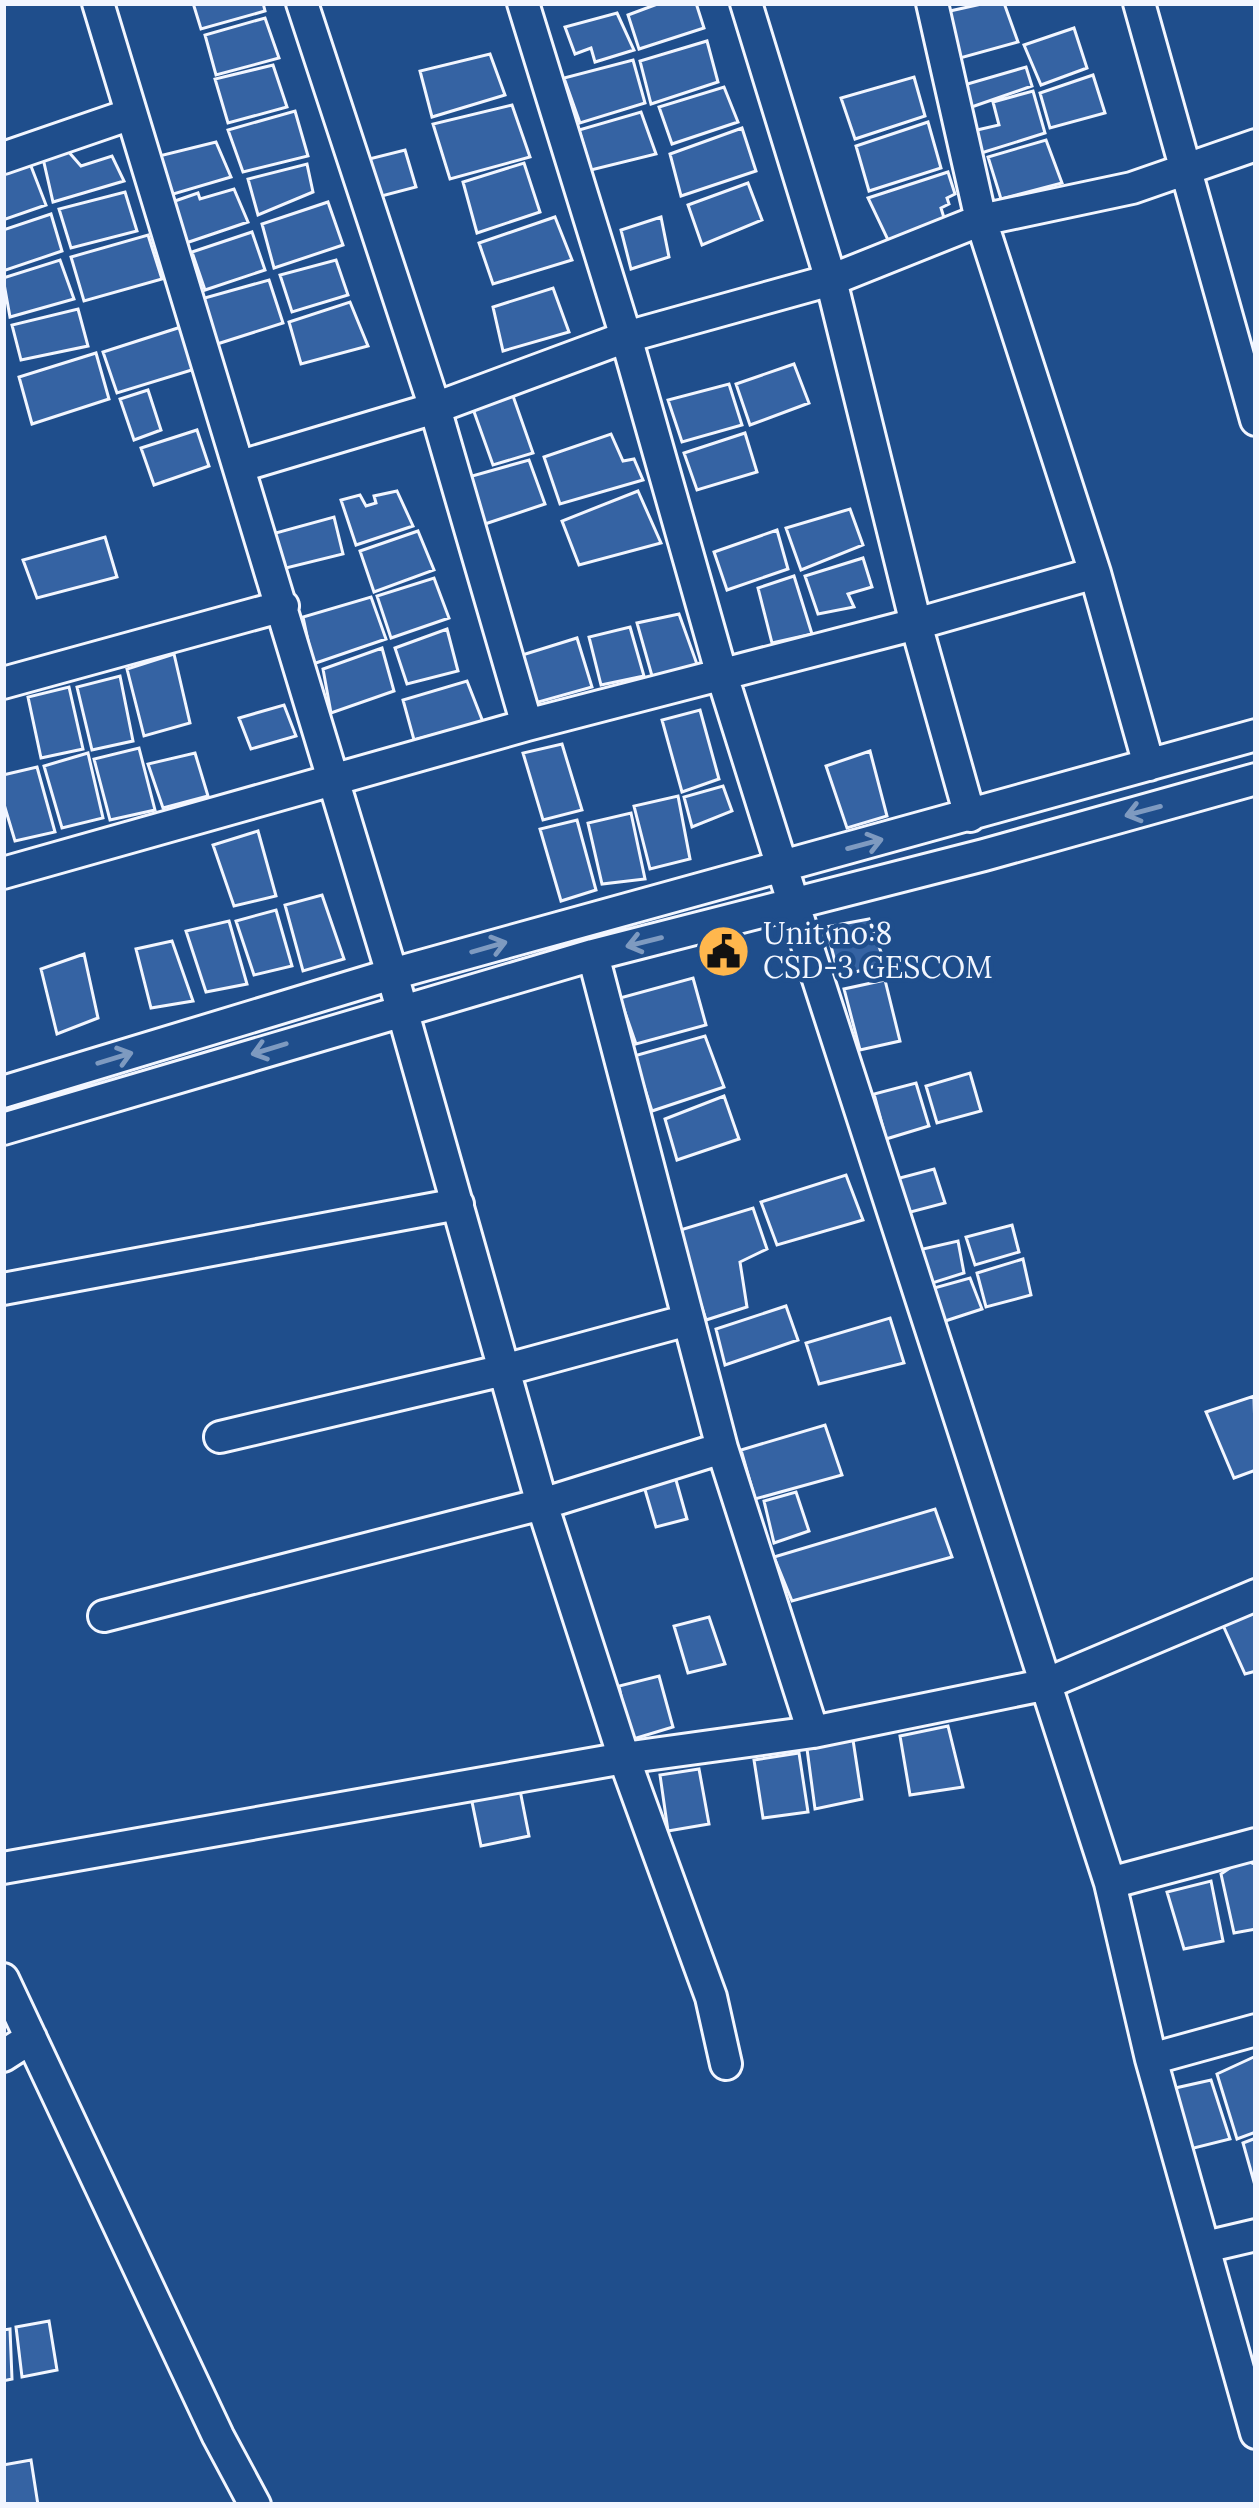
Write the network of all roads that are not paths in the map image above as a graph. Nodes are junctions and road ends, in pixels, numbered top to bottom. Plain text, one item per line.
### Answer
1 (98, 3) edge
2 (302, 3) edge
3 (523, 3) edge
4 (746, 3) edge
5 (932, 3) edge
6 (1138, 3) edge
7 (131, 114) junction
8 (1256, 145) edge
9 (3, 158) edge
10 (1185, 170) junction
11 (981, 220) junction
12 (831, 280) junction
13 (626, 337) junction
14 (1246, 338) edge
15 (435, 408) junction
16 (1256, 421) edge
17 (242, 466) junction
18 (1095, 573) junction
19 (283, 606) junction
20 (916, 624) junction
21 (721, 673) junction
22 (3, 682) edge
23 (527, 725) junction
24 (1256, 735) edge
25 (1149, 765) junction
26 (1256, 779) edge
27 (334, 782) junction
28 (970, 816) junction
29 (782, 866) junction
30 (3, 873) edge
31 (794, 905) junction
32 (593, 955) junction
33 (392, 974) junction
34 (403, 1010) junction
35 (3, 1092) edge
36 (3, 1129) edge
37 (458, 1204) junction
38 (3, 1289) edge
39 (688, 1319) junction
40 (504, 1370) junction
41 (220, 1437) dead end
42 (722, 1448) junction
43 (542, 1504) junction
44 (1256, 1595) edge
45 (104, 1616) dead end
46 (1043, 1685) junction
47 (813, 1732) junction
48 (624, 1758) junction
49 (1256, 1844) edge
50 (3, 1868) edge
51 (1110, 1883) junction
52 (3, 1979) edge
53 (1256, 2030) edge
54 (31, 2038) junction
55 (3, 2056) edge
56 (1151, 2059) junction
57 (727, 2064) dead end
58 (1256, 2235) edge
59 (1205, 2247) junction
60 (1256, 2431) edge
61 (255, 2505) edge

1 - 7 street
2 - 15 street
3 - 13 street
4 - 12 street
5 - 11 street
6 - 10 street
7 - 9 street
7 - 17 street
8 - 10 street
10 - 11 street
10 - 14 street
11 - 12 street
11 - 18 street
12 - 13 street
12 - 20 street
13 - 15 street
13 - 21 street
14 - 16 street
15 - 17 street
15 - 23 street
17 - 19 street
18 - 20 street
18 - 25 street
19 - 22 street
19 - 27 street
20 - 21 street
20 - 28 street
21 - 23 street
21 - 29 street
23 - 27 street
24 - 25 street
25 - 28 street
26 -> 31 street
27 - 30 street
27 - 33 street
29 -> 28 street
29 - 31 street
33 -> 29 street
31 -> 32 street
31 - 46 street
32 - 34 street
32 - 39 street
33 - 34 street
35 -> 33 street
34 -> 36 street
34 - 37 street
37 - 38 street
37 - 40 street
39 - 40 street
39 - 42 street
40 - 41 street
40 - 43 street
42 - 43 street
42 - 47 street
43 - 45 street
43 - 48 street
44 - 46 street
46 - 47 street
46 - 51 street
47 - 48 street
48 - 50 street
48 - 57 street
49 - 51 street
51 - 56 street
52 - 54 street
53 - 56 street
54 - 55 street
54 - 61 street
56 - 59 street
58 - 59 street
59 - 60 street

